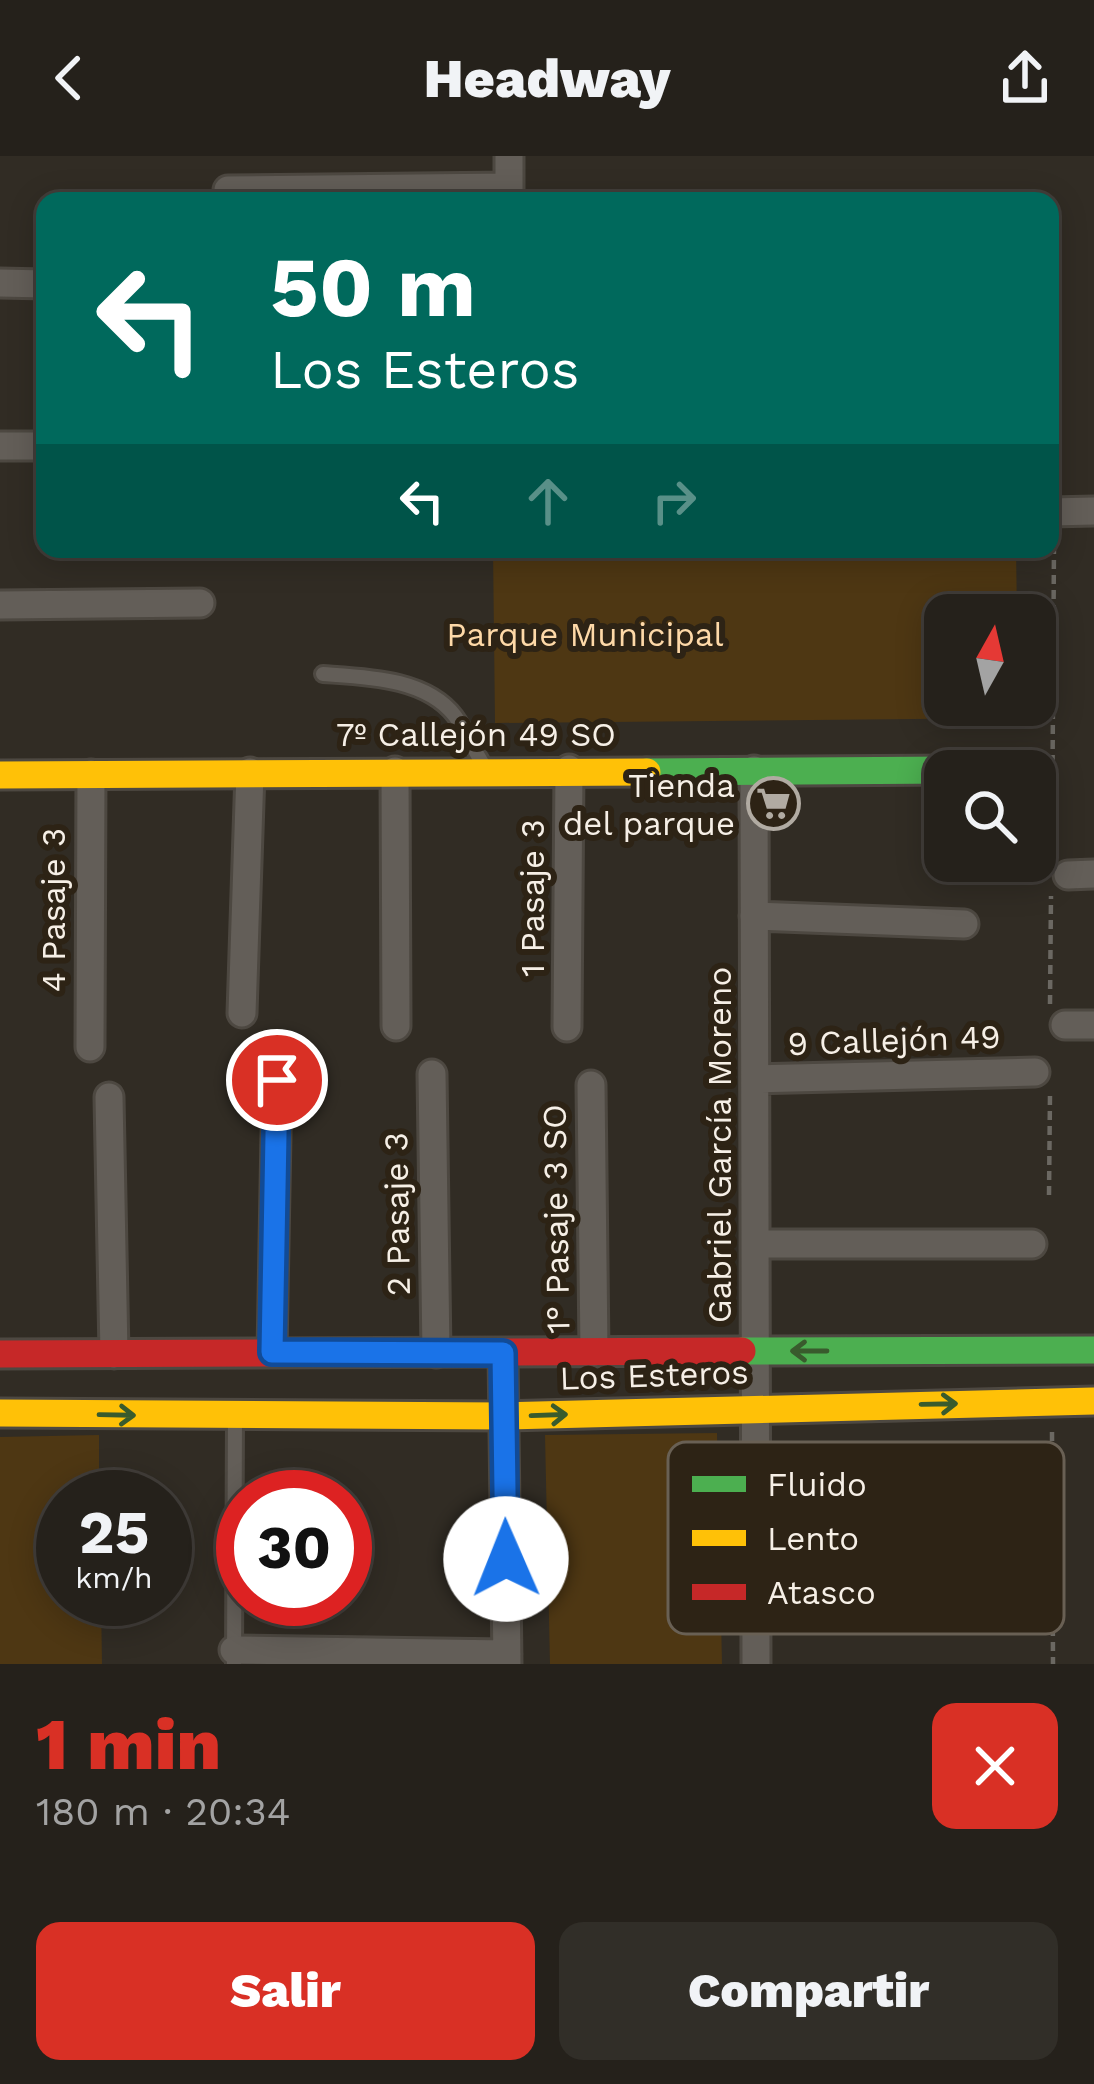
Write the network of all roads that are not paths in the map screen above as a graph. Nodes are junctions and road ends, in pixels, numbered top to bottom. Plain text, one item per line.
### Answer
1 (508, 156) edge
2 (228, 190) dead end
3 (368, 192) edge
4 (509, 192) edge
5 (0, 283) edge
6 (36, 284) edge
7 (0, 446) edge
8 (36, 446) edge
9 (1059, 512) edge
10 (1094, 512) edge
11 (200, 603) dead end
12 (0, 604) edge
13 (323, 674) dead end
14 (569, 769) junction
15 (486, 770) junction
16 (754, 770) junction
17 (924, 770) edge
18 (395, 771) junction
19 (250, 772) junction
20 (91, 774) junction
21 (0, 775) edge
22 (754, 916) junction
23 (964, 924) dead end
24 (242, 1013) dead end
25 (395, 1026) dead end
26 (567, 1027) dead end
27 (90, 1047) dead end
28 (1035, 1072) dead end
29 (432, 1074) dead end
30 (755, 1079) junction
31 (277, 1080) dead end
32 (591, 1085) dead end
33 (109, 1096) dead end
34 (755, 1244) junction
35 (1032, 1244) dead end
36 (1094, 1350) edge
37 (272, 1352) junction
38 (594, 1352) junction
39 (755, 1352) junction
40 (436, 1353) junction
41 (503, 1353) junction
42 (0, 1354) edge
43 (114, 1354) junction
44 (1094, 1401) edge
45 (755, 1408) junction
46 (0, 1413) edge
47 (235, 1416) junction
48 (503, 1416) junction
49 (755, 1442) edge
50 (234, 1657) edge
51 (507, 1659) edge

1 - 4 street
2 - 3 street
5 - 6 street
7 - 8 street
9 - 10 street
11 - 12 street
13 - 15 lane
14 - 15 street, 7º Callejón 49 SO
14 - 16 street, 7º Callejón 49 SO
14 - 26 street, 1 Pasaje 3
15 - 18 street, 7º Callejón 49 SO
16 - 17 street, 7º Callejón 49 SO
16 - 22 street, Gabriel García Moreno
18 - 19 street, 7º Callejón 49 SO
18 - 25 street
19 - 20 street, 7º Callejón 49 SO
19 - 24 street
20 - 21 street, 7º Callejón 49 SO
20 - 27 street, 4 Pasaje 3
22 - 23 street
22 - 30 street, Gabriel García Moreno
28 - 30 street, 9 Callejón 49
29 - 40 street, 2 Pasaje 3
30 - 34 street, Gabriel García Moreno
31 - 37 street
32 - 38 street, 1° Pasaje 3 SO
33 - 43 street
34 - 35 street
34 - 39 street, Gabriel García Moreno
36 -> 39 street, Los Esteros
37 - 40 street, Los Esteros
37 - 43 street, Los Esteros
38 - 39 street, Los Esteros
38 - 41 street, Los Esteros
39 - 45 street, Gabriel García Moreno
40 - 41 street, Los Esteros
41 - 48 street
42 - 43 street, Los Esteros
45 -> 44 street, Los Esteros
48 -> 45 street, Los Esteros
45 - 49 street, Gabriel García Moreno
46 -> 47 street, Los Esteros
47 - 48 street, Los Esteros
47 - 50 lane
48 - 51 street
50 - 51 street

